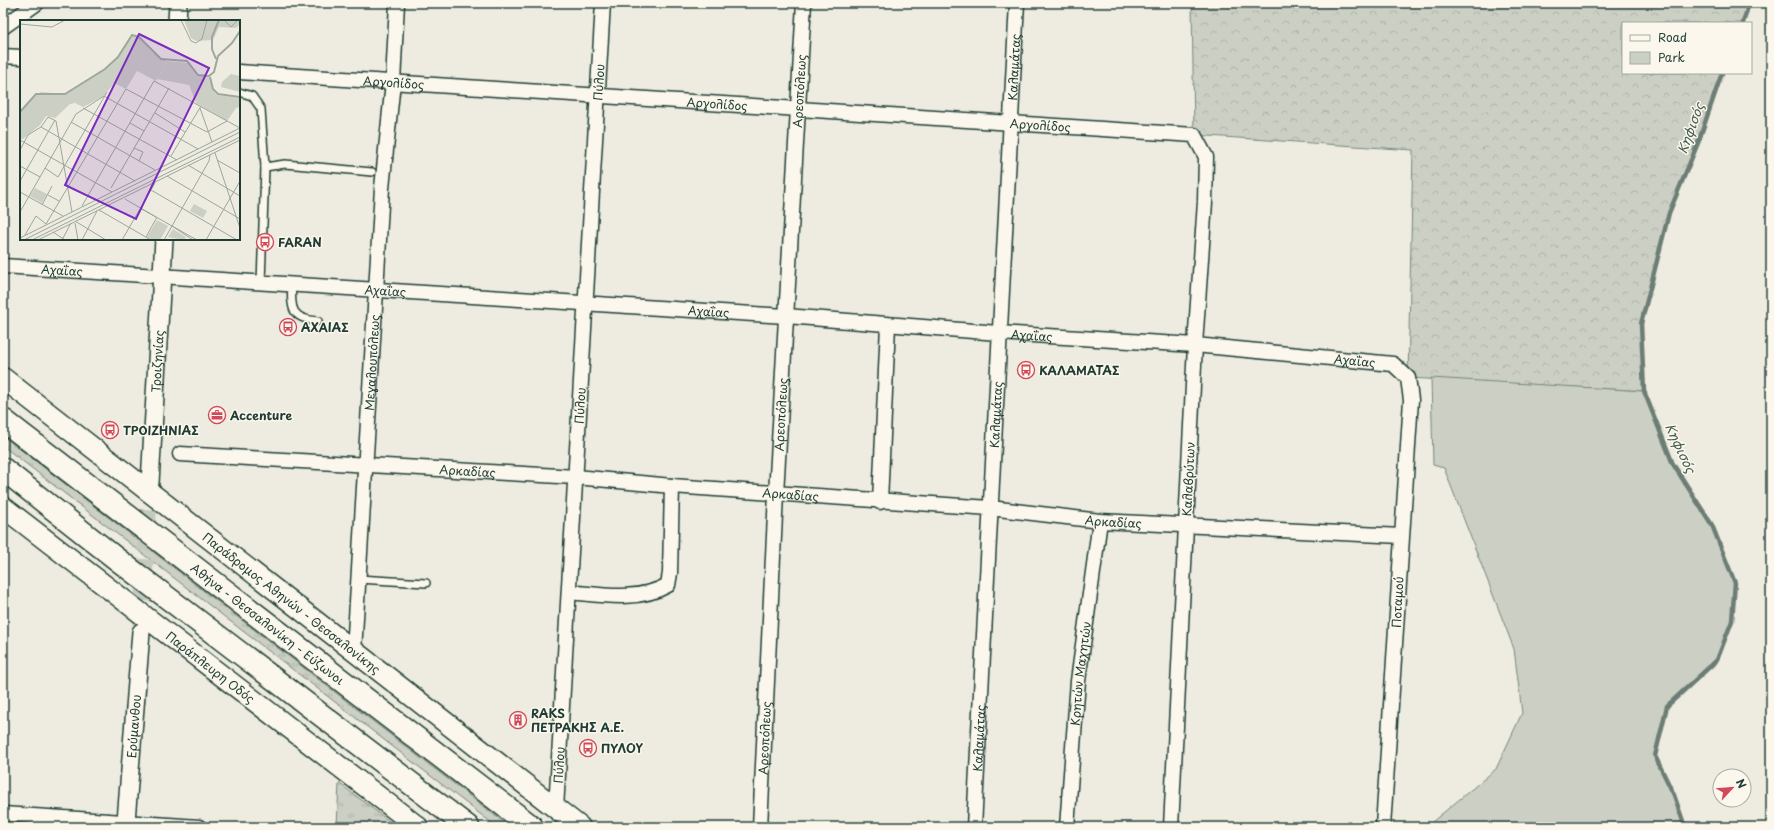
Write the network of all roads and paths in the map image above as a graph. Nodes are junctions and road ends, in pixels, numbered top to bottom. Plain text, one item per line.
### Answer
1 (37, 3) edge
2 (178, 3) edge
3 (397, 3) edge
4 (604, 3) edge
5 (804, 3) edge
6 (1016, 3) edge
7 (177, 20) edge
8 (3, 27) edge
9 (3, 56) edge
10 (20, 57) edge
11 (240, 72) edge
12 (393, 82) junction
13 (240, 92) edge
14 (598, 96) junction
15 (798, 109) junction
16 (1010, 123) junction
17 (1194, 135) joint
18 (265, 167) junction
19 (372, 172) dead end
20 (164, 240) edge
21 (3, 266) edge
22 (162, 276) junction
23 (261, 283) junction
24 (292, 285) junction
25 (376, 291) junction
26 (586, 303) junction
27 (786, 316) junction
28 (318, 321) dead end
29 (888, 325) junction
30 (998, 333) junction
31 (1195, 345) junction
32 (3, 378) edge
33 (1408, 378) joint
34 (3, 420) edge
35 (180, 454) dead end
36 (365, 464) junction
37 (3, 469) edge
38 (576, 477) junction
39 (150, 483) tunnel mouth
40 (672, 486) junction
41 (776, 494) junction
42 (880, 502) junction
43 (3, 507) edge
44 (990, 508) junction
45 (1100, 521) junction
46 (1186, 524) junction
47 (1401, 536) junction
48 (358, 579) junction
49 (426, 583) dead end
50 (569, 592) junction
51 (141, 632) tunnel mouth
52 (354, 651) junction
53 (556, 809) junction
54 (3, 814) edge
55 (125, 825) edge
56 (199, 827) edge
57 (418, 827) edge
58 (468, 827) edge
59 (532, 827) edge
60 (580, 827) edge
61 (760, 827) edge
62 (974, 827) edge
63 (1067, 827) edge
64 (1171, 827) edge
65 (1383, 827) edge

1 - 8 street
2 - 7 street
3 - 12 street, Μεγαλουπόλεως
4 - 14 street, Πύλου
5 - 15 street, Αρεοπόλεως
6 - 16 street, Καλαμάτας
9 - 10 street
11 - 12 street, Αργολίδος
12 - 14 street, Αργολίδος
12 - 25 street, Μεγαλουπόλεως
13 - 18 lane
14 - 15 street, Αργολίδος
14 - 26 street, Πύλου
15 - 16 street, Αργολίδος
15 - 27 street, Αρεοπόλεως
16 - 17 street, Αργολίδος
16 - 30 street, Καλαμάτας
17 - 31 street, Καλαβρύτων
18 - 19 lane
18 - 23 lane
20 - 22 street, Τροιζηνίας
21 - 22 street, Αχαΐας
22 - 23 street, Αχαΐας
22 - 39 street, Τροιζηνίας
23 - 24 street, Αχαΐας
24 - 25 street, Αχαΐας
24 - 28 lane
25 - 26 street, Αχαΐας
25 - 36 street, Μεγαλουπόλεως
26 - 27 street, Αχαΐας
26 - 38 street, Πύλου
27 - 29 street, Αχαΐας
27 - 41 street, Αρεοπόλεως
29 - 30 street, Αχαΐας
29 - 42 street
30 - 31 street, Αχαΐας
30 - 44 street, Καλαμάτας
31 - 33 street, Αχαΐας
31 - 46 street, Καλαβρύτων
32 - 52 main road, Παράδρομος Αθηνών - Θεσσαλονίκης
33 - 47 street, Ποταμού
34 - 59 highway, Αθήνα - Θεσσαλονίκη - Εύζωνοι
35 - 36 street, Αρκαδίας
36 - 38 street, Αρκαδίας
36 - 48 street, Μεγαλουπόλεως
37 - 58 highway
38 - 40 street, Αρκαδίας
38 - 50 street, Πύλου
40 - 41 street, Αρκαδίας
40 - 50 street
41 - 42 street, Αρκαδίας
41 - 61 street, Αρεοπόλεως
42 - 44 street, Αρκαδίας
43 - 57 main road, Παράπλευρη Οδός
44 - 45 street, Αρκαδίας
44 - 62 street, Καλαμάτας
45 - 46 street, Αρκαδίας
45 - 63 street, Κρητών Μαχητών
46 - 47 street, Αρκαδίας
46 - 64 street, Καλαβρύτων
47 - 65 street, Ποταμού
48 - 49 lane
48 - 52 street, Μεγαλουπόλεως
50 - 53 street, Πύλου
51 - 55 street, Ερύμανθου
52 - 53 main road, Παράδρομος Αθηνών - Θεσσαλονίκης
53 - 60 main road, Παράδρομος Αθηνών - Θεσσαλονίκης
54 - 55 street
55 - 56 street

